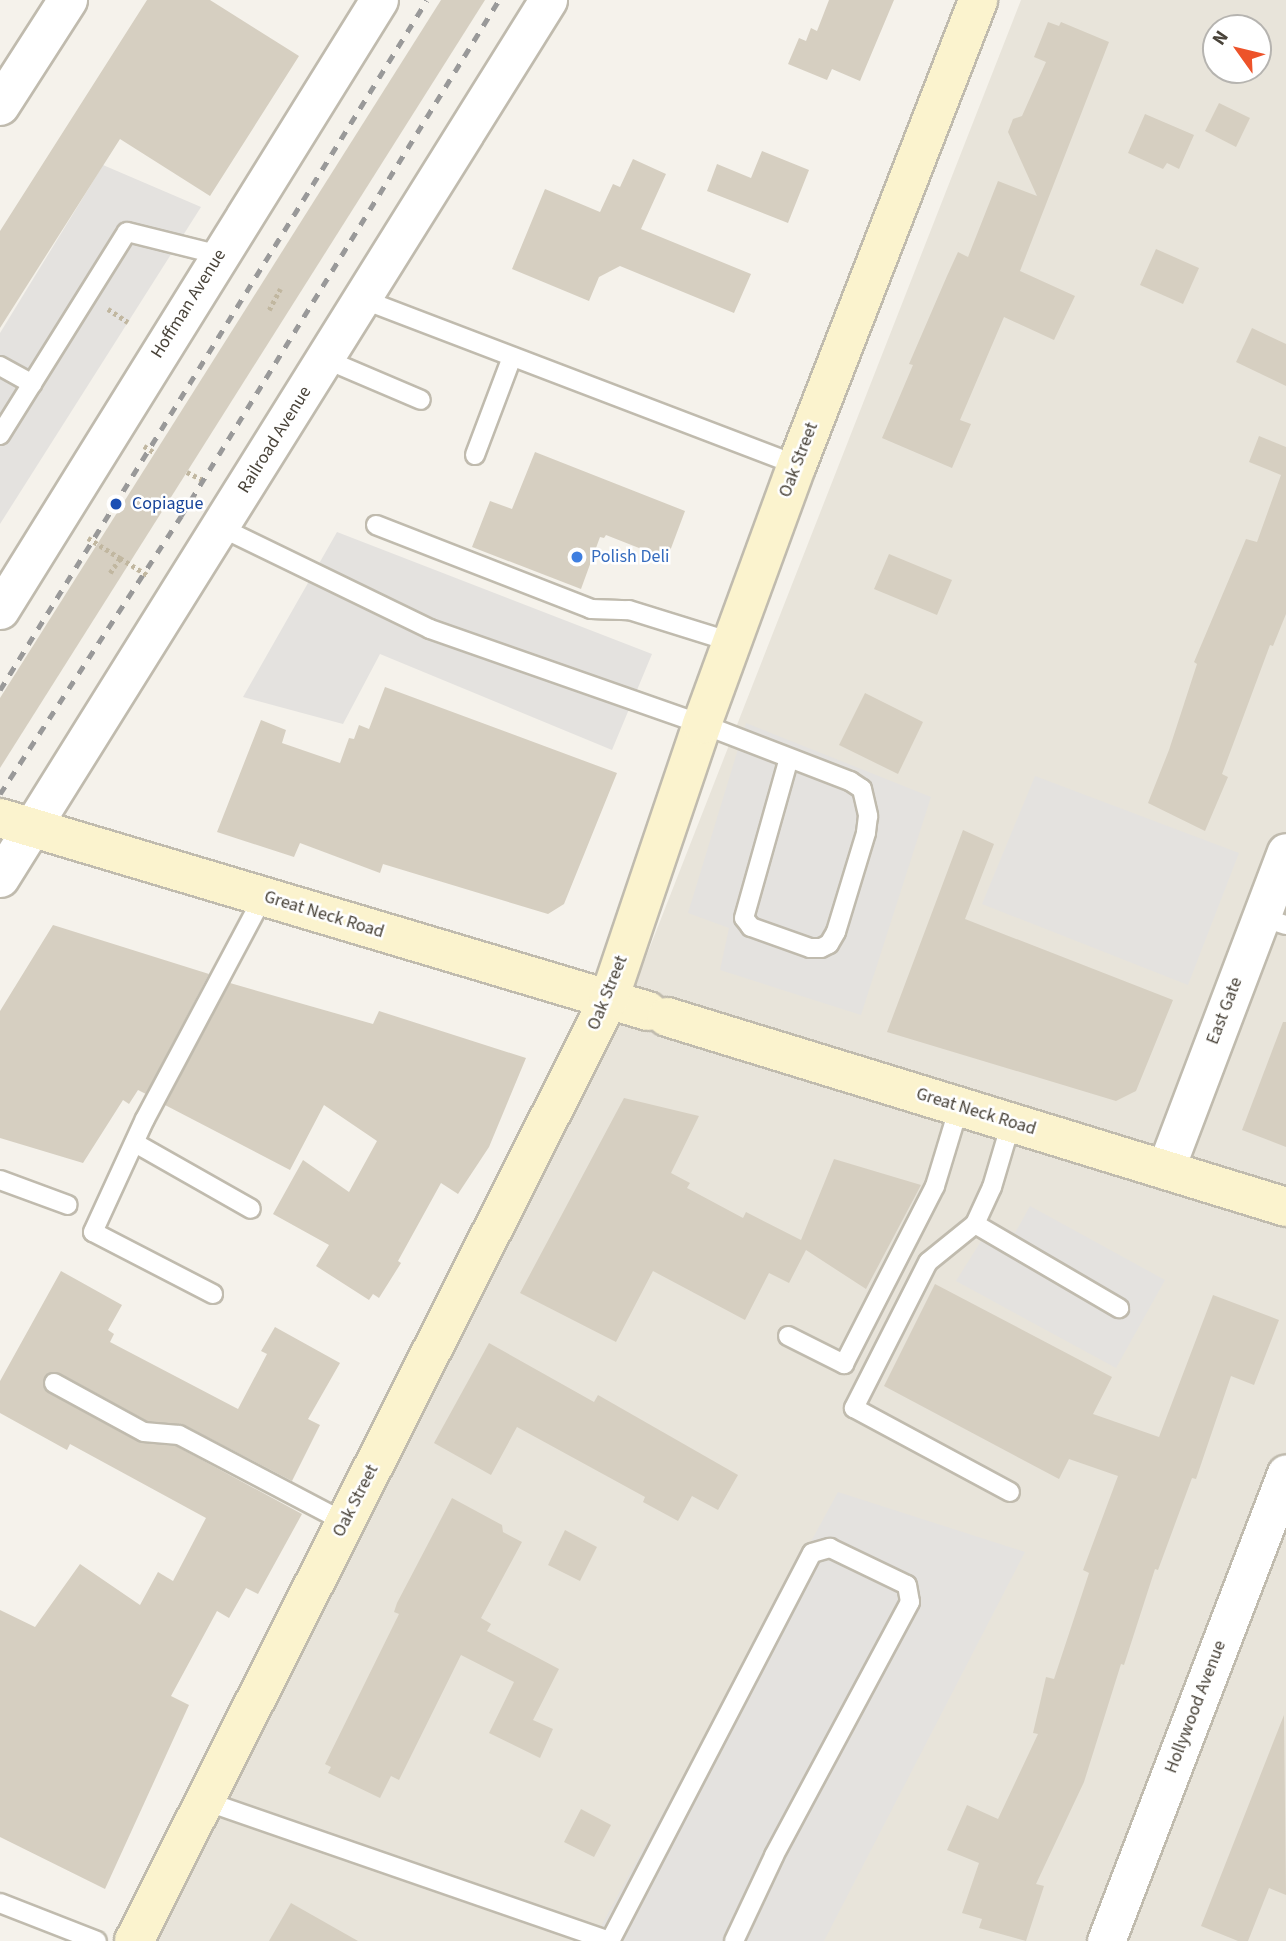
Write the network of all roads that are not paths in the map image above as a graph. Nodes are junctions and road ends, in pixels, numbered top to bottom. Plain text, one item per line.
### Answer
1 (68, 0) edge
2 (379, 0) edge
3 (548, 0) edge
4 (978, 0) edge
5 (0, 106) edge
6 (220, 254) junction
7 (362, 299) junction
8 (512, 357) junction
9 (325, 359) junction
10 (0, 366) edge
11 (32, 384) junction
12 (421, 400) dead end
13 (0, 435) edge
14 (475, 455) dead end
15 (797, 465) junction
16 (376, 525) dead end
17 (220, 527) junction
18 (0, 610) edge
19 (732, 642) junction
20 (702, 724) junction
21 (789, 758) junction
22 (16, 823) edge
23 (1286, 852) edge
24 (0, 878) edge
25 (263, 897) junction
26 (1274, 921) edge
27 (609, 999) junction
28 (959, 1107) junction
29 (1011, 1123) junction
30 (135, 1143) junction
31 (1165, 1170) junction
32 (0, 1180) edge
33 (68, 1205) dead end
34 (1286, 1207) edge
35 (251, 1209) dead end
36 (975, 1224) junction
37 (213, 1294) dead end
38 (1119, 1308) dead end
39 (788, 1336) dead end
40 (54, 1383) dead end
41 (1286, 1473) edge
42 (1010, 1492) dead end
43 (345, 1522) junction
44 (205, 1801) junction
45 (0, 1903) edge
46 (97, 1941) edge
47 (134, 1941) edge
48 (610, 1941) edge
49 (734, 1941) edge
50 (1106, 1941) edge

1 - 5 street
2 - 6 street, Hoffman Avenue
3 - 7 street, Railroad Avenue
4 - 15 main road, Oak Street
6 - 11 lane
6 - 18 street, Hoffman Avenue
7 - 8 lane
7 - 9 street, Railroad Avenue
8 - 14 lane
8 - 15 lane
9 - 12 lane
9 - 17 street, Railroad Avenue
10 - 11 lane
11 - 13 lane
15 - 19 main road, Oak Street
16 - 19 lane
17 - 20 lane
17 - 22 street, Railroad Avenue
19 - 20 main road, Oak Street
20 - 21 lane
20 - 27 main road, Oak Street
21 - 21 lane
22 - 24 street, Railroad Avenue
22 - 25 main road, Great Neck Road
23 - 26 street, East Gate
25 - 27 main road, Great Neck Road
25 - 30 lane
26 - 31 street, East Gate
27 - 28 main road, Great Neck Road
27 - 43 main road, Oak Street
28 - 29 main road, Great Neck Road
28 - 39 lane
29 - 31 main road, Great Neck Road
29 - 36 lane
30 - 35 lane
30 - 37 lane
31 - 34 main road, Great Neck Road
32 - 33 lane
36 - 38 lane
36 - 42 lane
40 - 43 lane
41 - 50 street, Hollywood Avenue
43 - 44 main road, Oak Street
44 - 47 main road, Oak Street
44 - 48 lane
45 - 46 lane
48 - 49 lane

